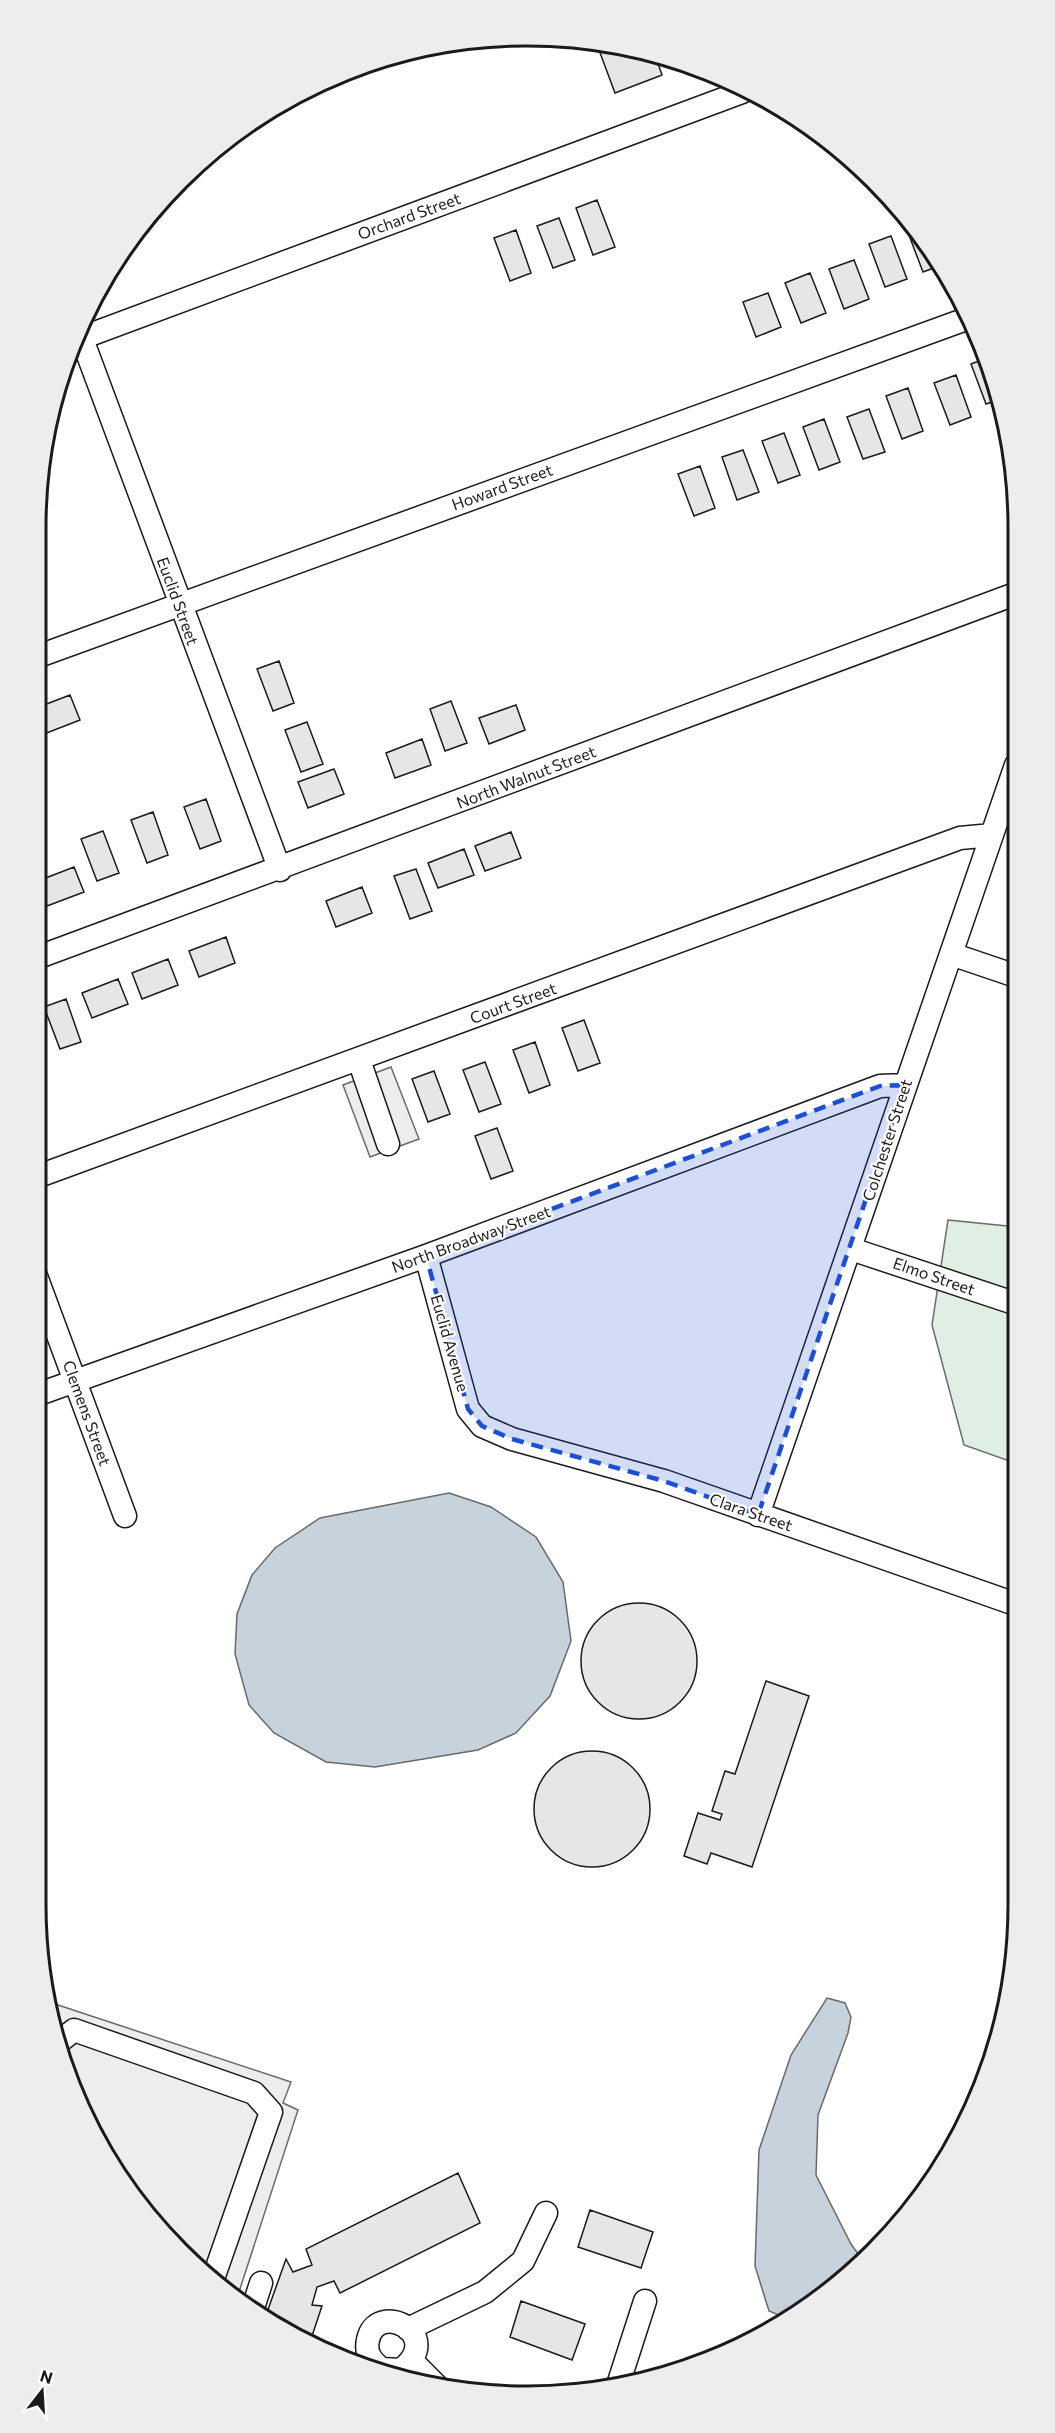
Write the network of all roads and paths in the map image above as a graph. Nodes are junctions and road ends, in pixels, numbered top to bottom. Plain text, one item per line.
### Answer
1 (736, 94) edge
2 (962, 321) edge
3 (88, 333) edge
4 (82, 345) edge
5 (1008, 597) edge
6 (179, 604) junction
7 (46, 653) edge
8 (1008, 788) edge
9 (992, 835) junction
10 (280, 870) junction
11 (46, 954) edge
12 (951, 954) junction
13 (1008, 973) edge
14 (358, 1060) junction
15 (905, 1085) junction
16 (387, 1144) dead end
17 (46, 1173) edge
18 (851, 1248) junction
19 (426, 1256) junction
20 (1008, 1301) edge
21 (46, 1303) edge
22 (75, 1380) junction
23 (46, 1391) edge
24 (482, 1426) joint
25 (759, 1515) junction
26 (124, 1516) dead end
27 (1008, 1602) edge
28 (65, 2037) edge
29 (546, 2213) dead end
30 (216, 2271) edge
31 (261, 2283) dead end
32 (255, 2301) edge
33 (645, 2301) dead end
34 (408, 2329) junction
35 (412, 2361) junction
36 (376, 2362) edge
37 (402, 2370) edge
38 (426, 2375) edge
39 (621, 2377) edge

1 - 3 street, Orchard Street
2 - 6 street, Howard Street
4 - 6 street, Euclid Street
5 - 10 street, North Walnut Street
6 - 7 street, Howard Street
6 - 10 street, Euclid Street
8 - 9 street, Colchester Street
9 - 12 street, Colchester Street
9 - 14 street, Court Street
10 - 11 street, North Walnut Street
12 - 13 street
12 - 15 street, Colchester Street
14 - 16 street
14 - 17 street, Court Street
15 - 18 street, Colchester Street
15 - 19 street, North Broadway Street
18 - 20 street, Elmo Street
18 - 25 street, Colchester Street
19 - 22 street, North Broadway Street
19 - 24 street, Euclid Avenue
21 - 22 street, Clemens Street
22 - 23 street, North Broadway Street
22 - 26 street, Clemens Street
24 - 25 street, Clara Street
25 - 27 street, Clara Street
28 - 30 street
29 - 34 street
31 - 32 street
33 - 39 street
34 - 35 street
34 - 36 street
35 - 37 street
35 - 38 street

